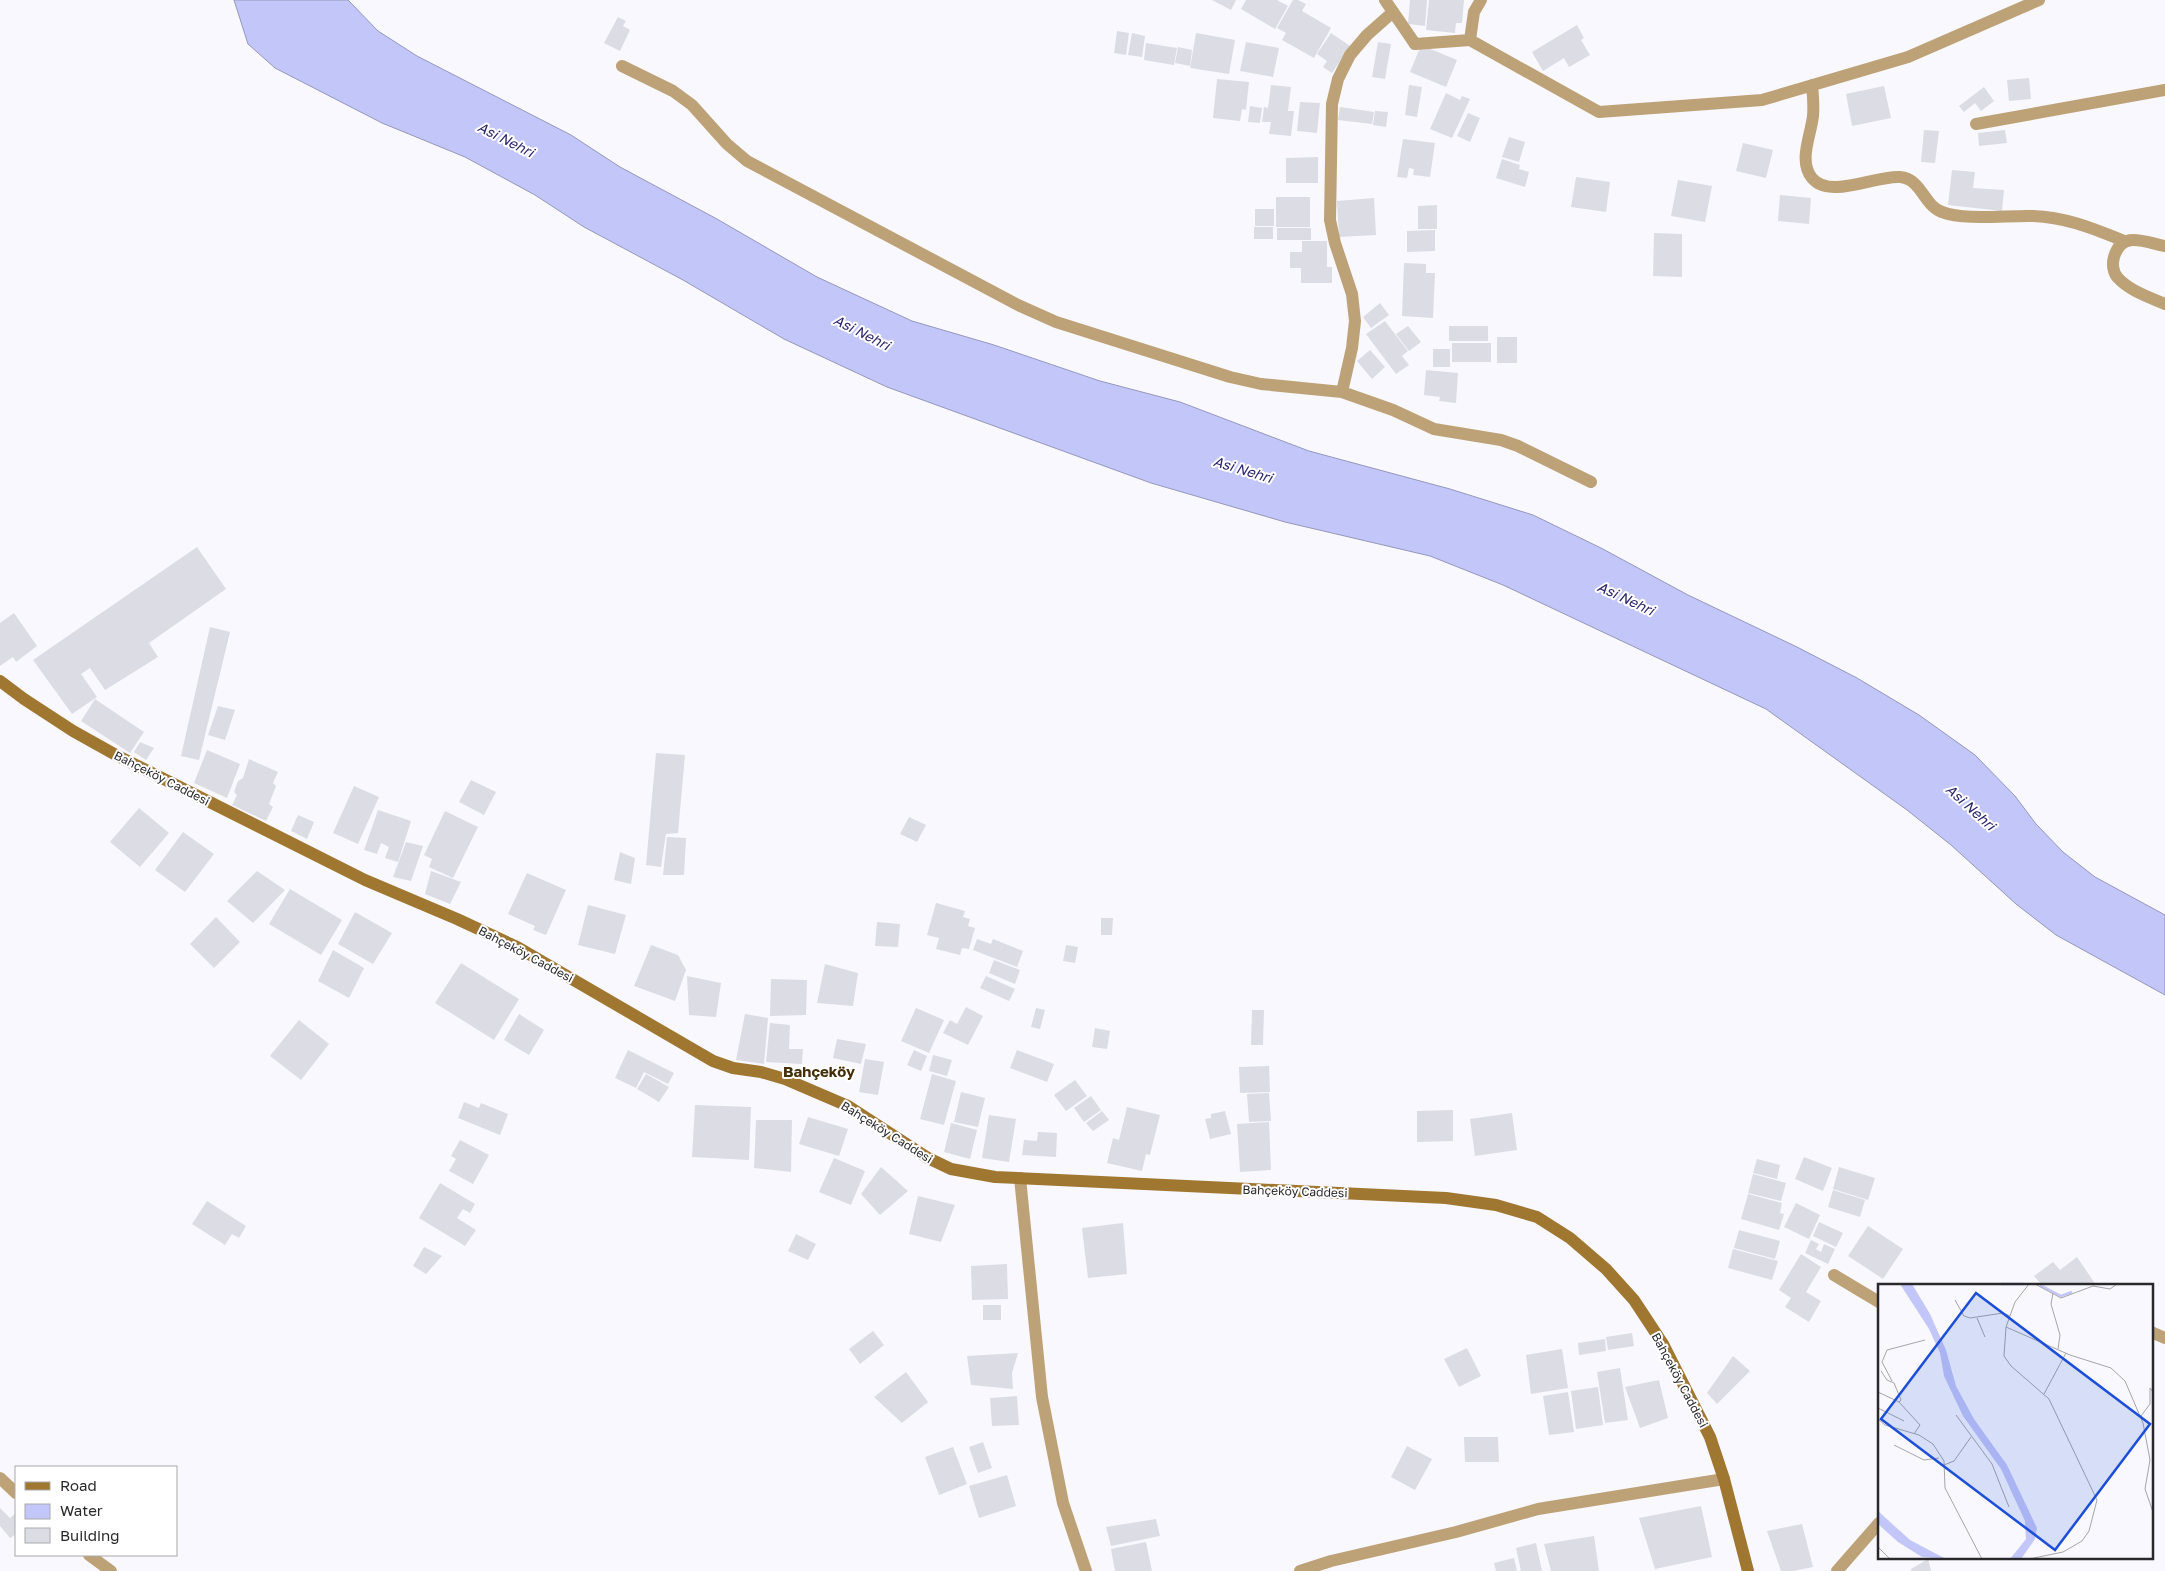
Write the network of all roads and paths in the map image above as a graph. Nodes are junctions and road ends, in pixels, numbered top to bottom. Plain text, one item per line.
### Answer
1 (1385, 0) edge
2 (1481, 0) edge
3 (2039, 0) edge
4 (1393, 12) junction
5 (1470, 40) junction
6 (622, 66) dead end
7 (1812, 85) junction
8 (2165, 90) edge
9 (1976, 124) dead end
10 (2124, 241) junction
11 (2165, 246) edge
12 (2165, 304) edge
13 (1342, 392) junction
14 (1591, 482) dead end
15 (0, 681) edge
16 (1020, 1178) junction
17 (1834, 1275) dead end
18 (1878, 1301) edge
19 (2152, 1332) edge
20 (2165, 1338) edge
21 (0, 1478) edge
22 (1724, 1478) junction
23 (15, 1492) edge
24 (1878, 1524) edge
25 (90, 1556) edge
26 (111, 1571) edge
27 (1086, 1571) edge
28 (1300, 1571) edge
29 (1748, 1571) edge
30 (1837, 1571) edge

1 - 4 street
2 - 5 street
3 - 7 street
4 - 5 street
4 - 13 street
5 - 7 street
6 - 13 street
7 - 10 street
8 - 9 street
10 - 11 street
10 - 12 street
13 - 14 street
15 - 16 main road, Bahçeköy Caddesi
16 - 22 main road, Bahçeköy Caddesi
16 - 27 street
17 - 18 street
19 - 20 street
21 - 23 street
22 - 28 street
22 - 29 main road, Bahçeköy Caddesi
24 - 30 street
25 - 26 street

